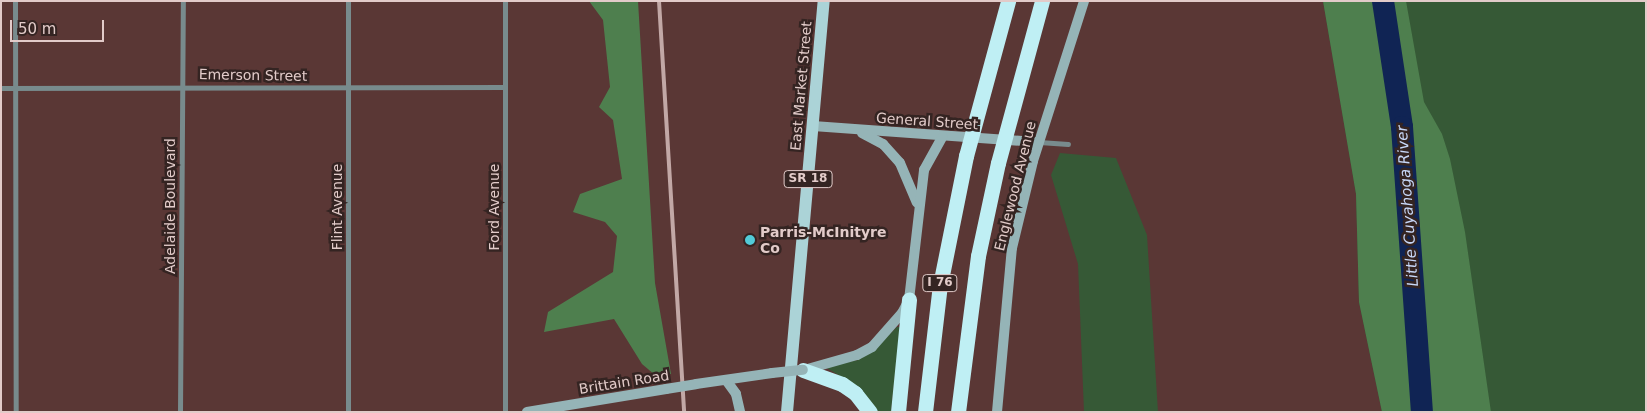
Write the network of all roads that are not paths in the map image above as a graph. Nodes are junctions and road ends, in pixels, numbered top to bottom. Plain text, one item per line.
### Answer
1 (15, 1) edge
2 (182, 1) edge
3 (348, 1) edge
4 (505, 1) edge
5 (824, 1) edge
6 (1008, 1) edge
7 (1042, 1) edge
8 (1084, 1) edge
9 (182, 86) junction
10 (504, 87) junction
11 (1, 88) edge
12 (15, 88) junction
13 (348, 88) junction
14 (813, 126) junction
15 (856, 130) junction
16 (942, 137) junction
17 (1038, 142) junction
18 (1068, 144) dead end
19 (918, 206) junction
20 (909, 300) junction
21 (803, 370) junction
22 (726, 380) junction
23 (16, 412) edge
24 (180, 412) edge
25 (348, 412) edge
26 (506, 412) edge
27 (527, 412) edge
28 (740, 412) edge
29 (787, 412) edge
30 (870, 412) edge
31 (898, 412) edge
32 (925, 412) edge
33 (958, 412) edge
34 (997, 412) edge

1 - 12 street
2 - 9 street, Adelaide Boulevard
3 - 13 street, Flint Avenue
4 - 10 street, Ford Avenue
5 - 14 main road, East Market Street / SR 18
6 - 32 highway, I 76, bridge
7 - 33 highway, I 76, bridge
8 - 17 main road, Englewood Avenue
9 - 12 street, Emerson Street
9 - 13 street, Emerson Street
9 - 24 street, Adelaide Boulevard
10 - 13 street, Emerson Street
10 - 26 street, Ford Avenue
11 - 12 street, Emerson Street
12 - 23 street
13 - 25 street, Flint Avenue
14 - 15 main road, General Street
14 - 29 main road, East Market Street / SR 18
15 - 16 main road, General Street
15 - 19 main road
16 - 17 main road, General Street
16 - 19 main road, Brittain Road
17 - 18 street
17 - 34 main road, Englewood Avenue
19 - 20 main road, Brittain Road
20 - 21 main road, Brittain Road
20 - 31 highway
21 - 22 main road, Brittain Road, bridge
21 - 30 highway
22 - 27 main road, Brittain Road, bridge
22 - 28 main road

